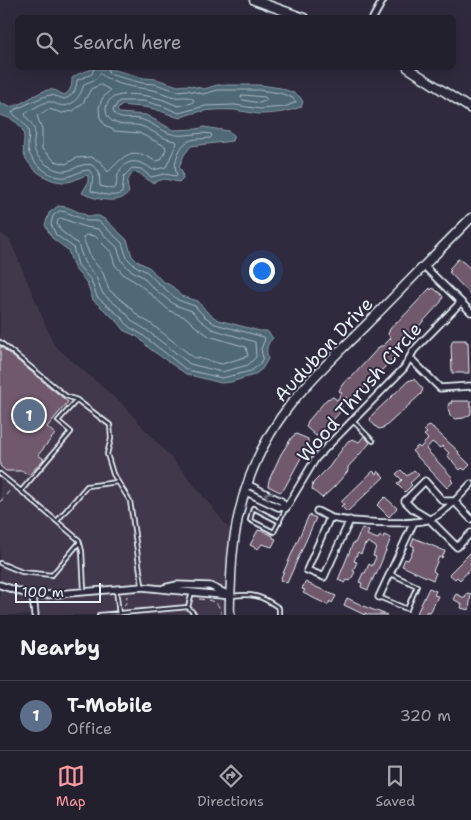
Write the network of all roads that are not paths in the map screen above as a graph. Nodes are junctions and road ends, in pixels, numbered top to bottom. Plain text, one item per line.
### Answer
1 (254, 0) edge
2 (383, 0) edge
3 (296, 15) edge
4 (375, 15) edge
5 (411, 70) edge
6 (471, 109) edge
7 (471, 218) edge
8 (424, 266) junction
9 (461, 302) junction
10 (471, 312) edge
11 (0, 342) edge
12 (410, 358) junction
13 (471, 386) edge
14 (77, 400) junction
15 (352, 421) junction
16 (373, 441) dead end
17 (0, 474) edge
18 (118, 482) junction
19 (471, 484) edge
20 (246, 487) junction
21 (21, 491) junction
22 (454, 502) junction
23 (286, 508) junction
24 (317, 511) dead end
25 (330, 517) junction
26 (430, 519) junction
27 (471, 519) edge
28 (350, 520) junction
29 (57, 521) junction
30 (280, 522) junction
31 (414, 522) junction
32 (471, 533) edge
33 (79, 542) junction
34 (0, 563) edge
35 (390, 574) junction
36 (0, 585) edge
37 (142, 587) junction
38 (116, 589) junction
39 (160, 589) junction
40 (85, 592) junction
41 (192, 592) junction
42 (33, 596) junction
43 (231, 596) junction
44 (380, 597) joint
45 (188, 607) junction
46 (119, 614) edge
47 (35, 615) edge
48 (99, 615) edge
49 (195, 615) edge
50 (230, 615) edge
51 (280, 615) edge

1 - 3 street
2 - 4 street
5 - 6 street
7 - 8 street, Audubon Drive
8 - 9 street
8 - 20 street, Audubon Drive
9 - 10 street
9 - 12 street, Wood Thrush Circle
11 - 14 lane
12 - 13 street
12 - 15 street, Wood Thrush Circle
14 - 18 lane
14 - 21 lane
15 - 16 lane
15 - 23 street, Wood Thrush Circle
17 - 21 lane
18 - 29 lane
18 - 37 lane
19 - 22 street
20 - 23 street
20 - 43 street, Audubon Drive
21 - 29 lane
22 - 26 street
22 - 26 street
22 - 27 street
23 - 30 lane
24 - 25 street
25 - 28 street
25 - 28 street
26 - 31 street
26 - 32 street
28 - 31 street
29 - 33 lane
30 - 30 lane
31 - 35 street
33 - 34 lane
33 - 40 lane
35 - 44 street
35 - 44 lane
36 - 42 street
37 - 38 street
37 - 39 street
38 - 40 street
38 - 46 lane
39 - 41 street
39 - 43 street
40 - 42 street
41 - 43 street
41 - 45 lane
42 - 47 street
43 - 50 street, Audubon Drive
43 - 51 lane
45 - 46 lane
45 - 49 lane
46 - 48 lane

